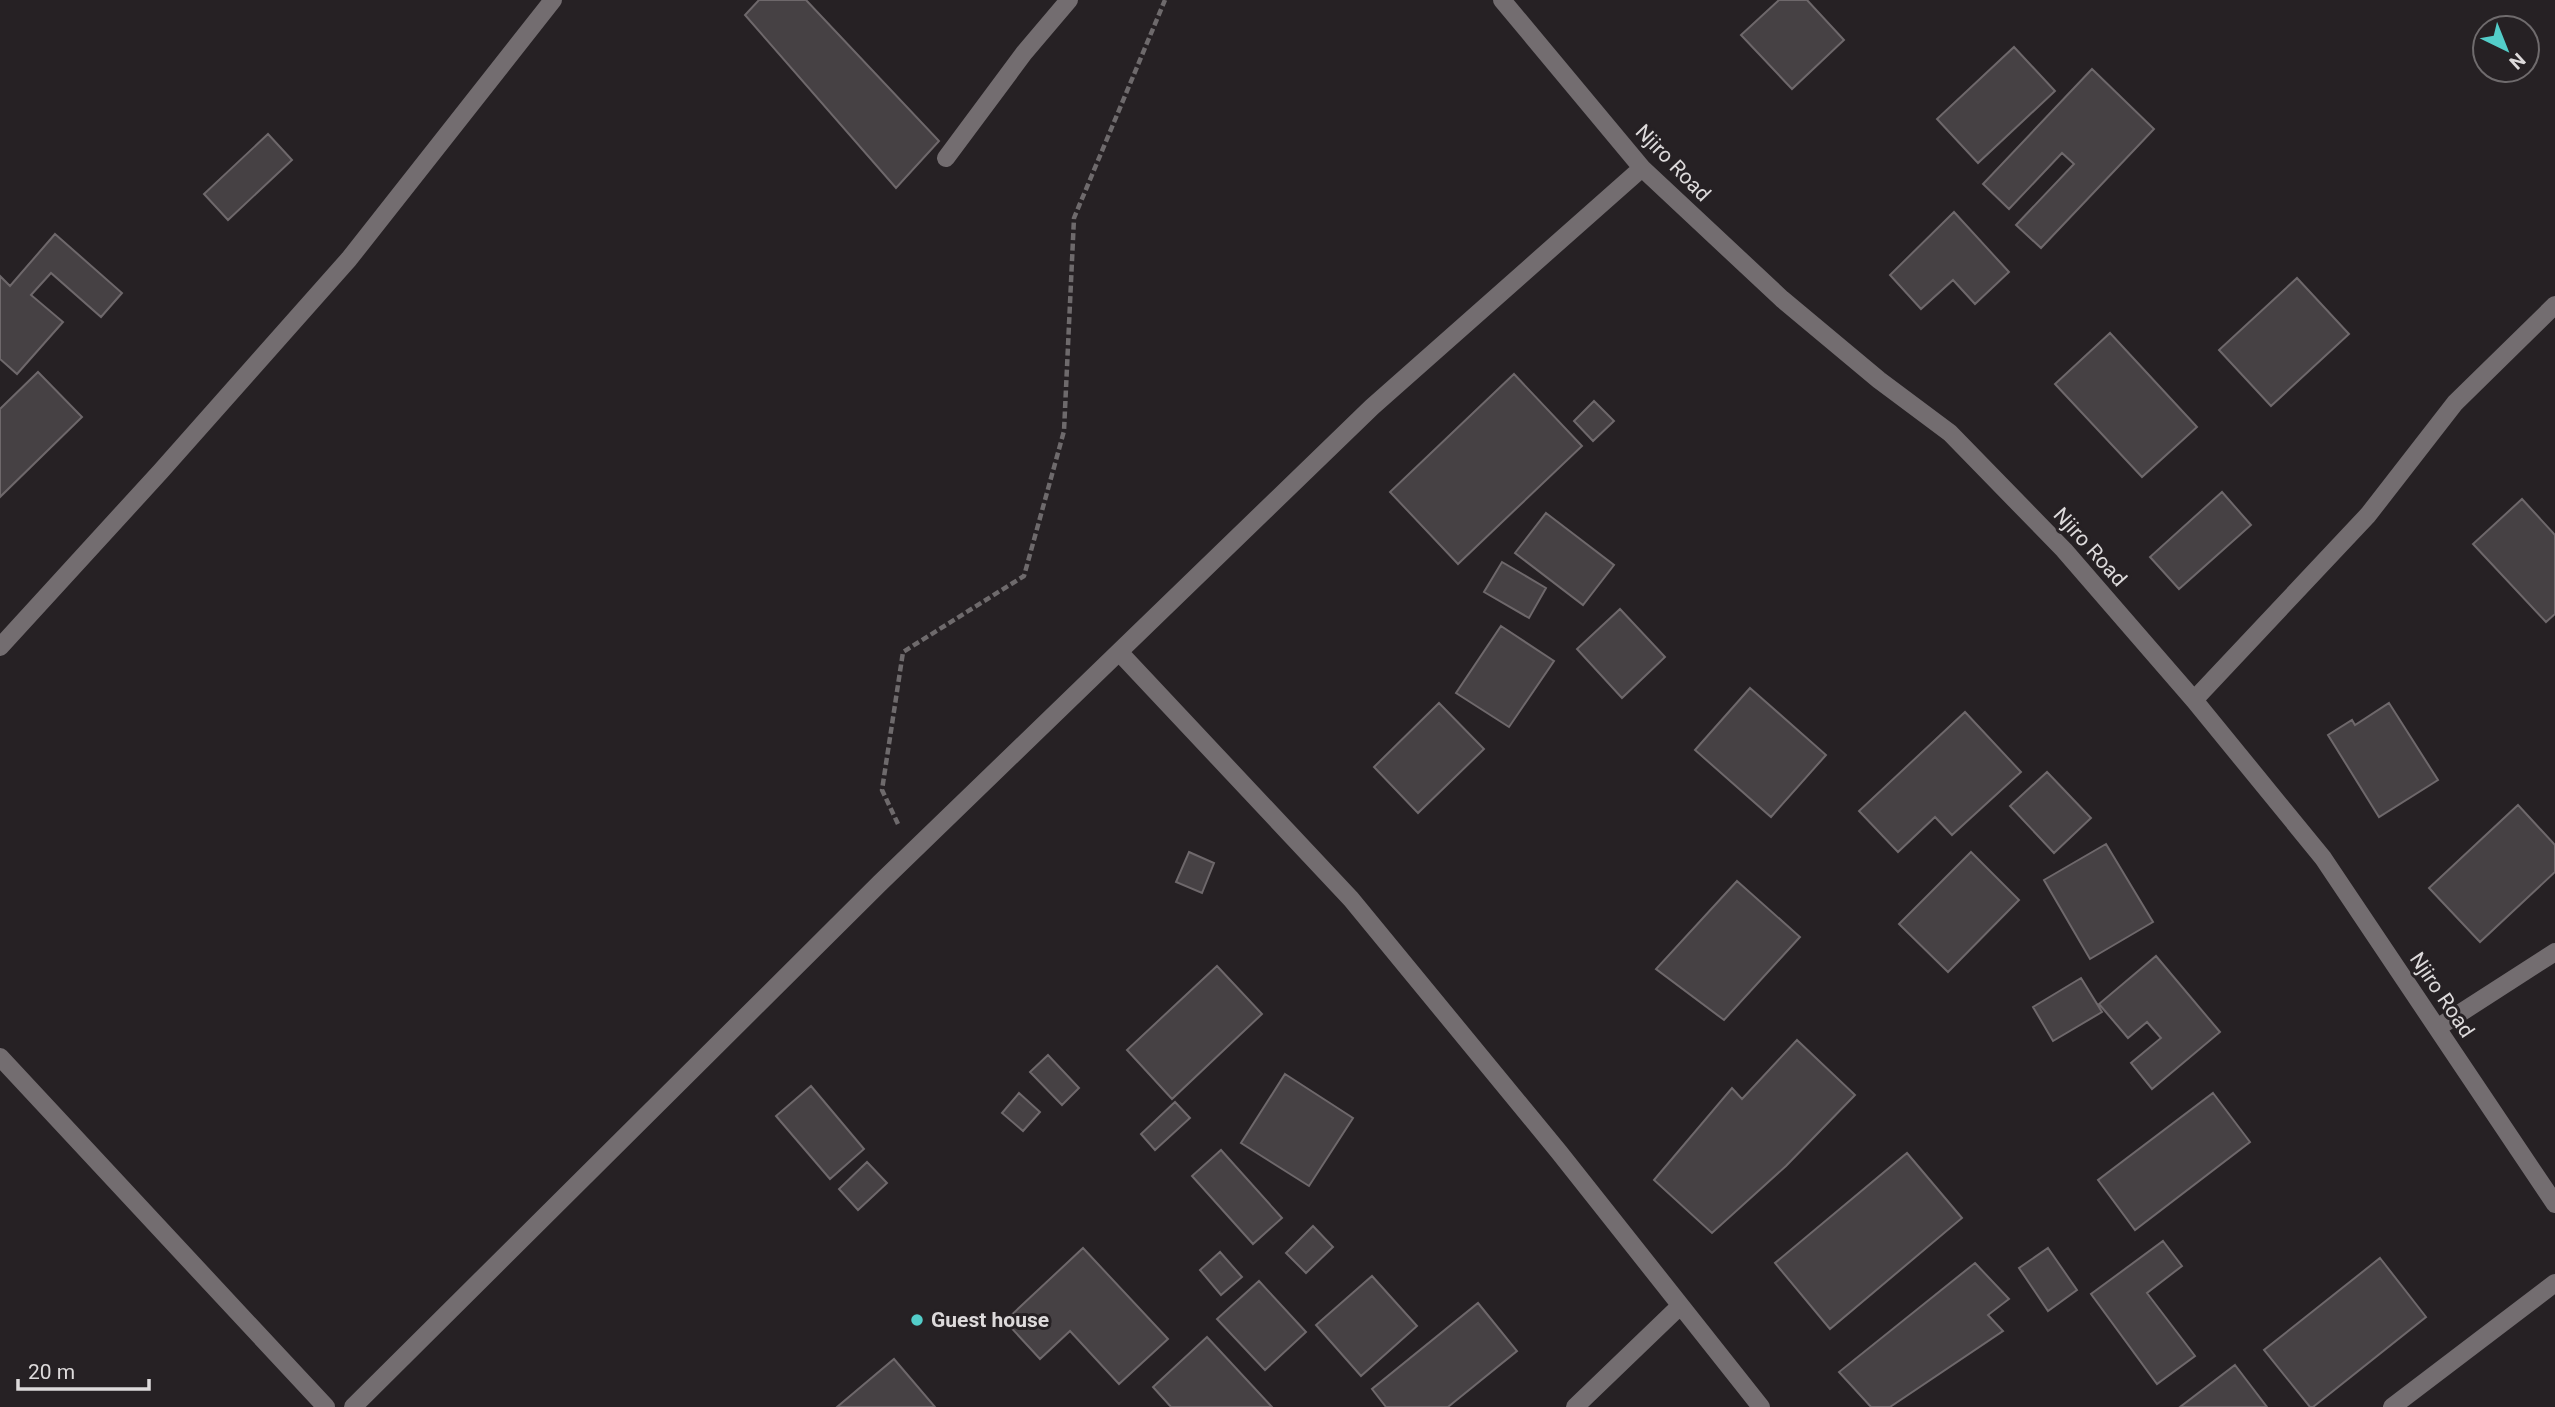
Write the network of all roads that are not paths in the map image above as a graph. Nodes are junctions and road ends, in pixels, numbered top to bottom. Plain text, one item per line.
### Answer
1 (553, 0) edge
2 (1069, 0) edge
3 (1502, 0) edge
4 (946, 158) dead end
5 (1642, 168) junction
6 (2555, 305) edge
7 (0, 647) edge
8 (1120, 653) junction
9 (2194, 700) junction
10 (2555, 952) edge
11 (2437, 1028) junction
12 (0, 1057) edge
13 (2555, 1204) edge
14 (2555, 1283) edge
15 (1680, 1306) junction
16 (326, 1407) edge
17 (353, 1407) edge
18 (1575, 1407) edge
19 (1760, 1407) edge
20 (2392, 1407) edge

1 - 7 street
2 - 4 street
3 - 5 street, Njiro Road
5 - 8 street
5 - 9 street, Njiro Road
6 - 9 street
8 - 15 street
8 - 17 street
9 - 11 street, Njiro Road
10 - 11 street
11 - 13 street, Njiro Road
12 - 16 street
14 - 20 street
15 - 18 street
15 - 19 street

